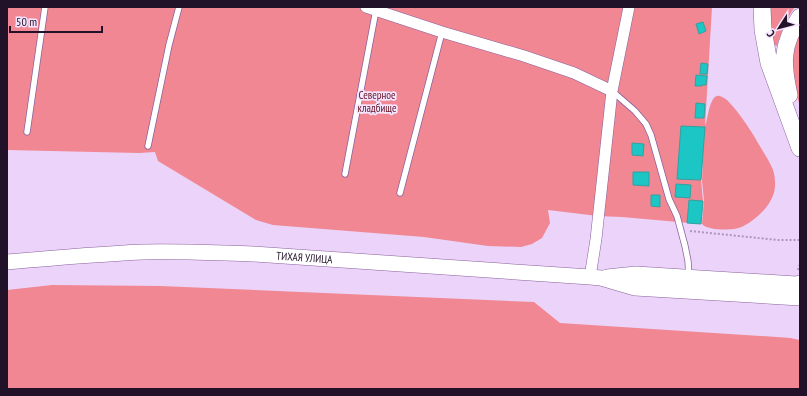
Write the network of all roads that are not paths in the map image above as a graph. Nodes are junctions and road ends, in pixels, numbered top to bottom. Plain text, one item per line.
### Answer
1 (45, 7) edge
2 (179, 7) edge
3 (629, 7) edge
4 (750, 7) edge
5 (762, 7) edge
6 (371, 9) edge
7 (800, 17) edge
8 (442, 32) junction
9 (768, 63) junction
10 (612, 91) junction
11 (27, 132) dead end
12 (800, 144) edge
13 (148, 146) dead end
14 (800, 148) edge
15 (345, 174) dead end
16 (400, 193) dead end
17 (7, 262) edge
18 (595, 278) junction
19 (800, 283) edge
20 (688, 284) junction
21 (800, 298) edge

1 - 11 lane
2 - 13 lane
3 - 10 street
4 - 9 main road
5 - 9 main road
6 - 8 street
6 - 15 lane
7 - 12 main road
8 - 10 street
8 - 16 lane
9 - 14 main road
10 - 18 street
10 - 20 lane
17 - 18 main road, ТИХАЯ УЛИЦА
18 - 20 main road, ТИХАЯ УЛИЦА
19 - 20 main road
20 - 21 main road

